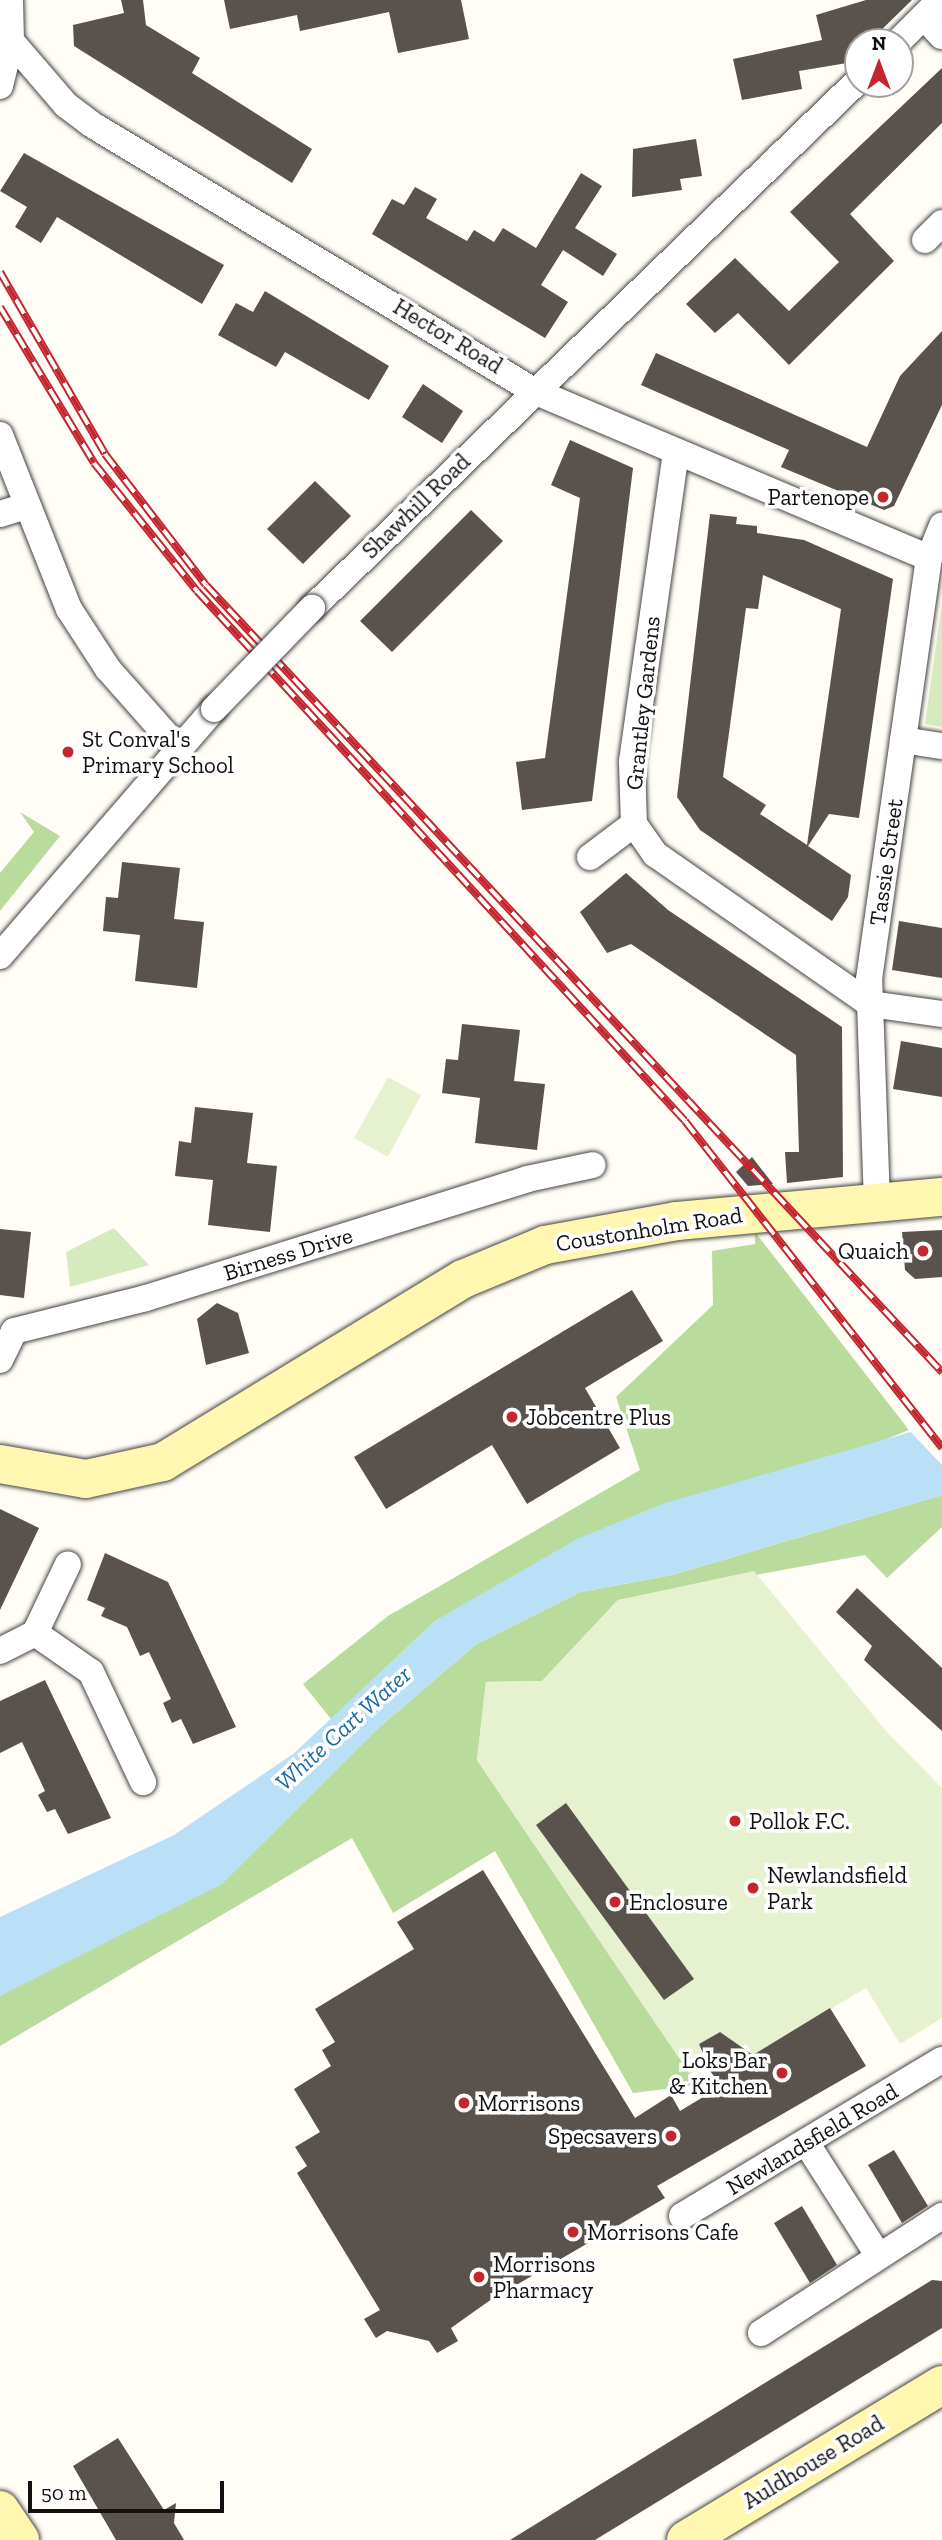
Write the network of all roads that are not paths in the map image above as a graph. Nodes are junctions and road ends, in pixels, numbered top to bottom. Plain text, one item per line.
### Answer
1 (10, 0) edge
2 (935, 17) edge
3 (914, 31) edge
4 (11, 41) junction
5 (0, 86) edge
6 (844, 94) edge
7 (534, 391) junction
8 (0, 435) edge
9 (676, 452) junction
10 (26, 506) junction
11 (0, 514) edge
12 (942, 526) edge
13 (929, 558) junction
14 (903, 740) junction
15 (942, 746) edge
16 (177, 747) junction
17 (634, 824) junction
18 (590, 857) dead end
19 (0, 956) edge
20 (870, 1004) junction
21 (942, 1014) edge
22 (593, 1165) dead end
23 (942, 1197) edge
24 (877, 1203) junction
25 (0, 1360) edge
26 (0, 1464) edge
27 (68, 1564) dead end
28 (35, 1633) junction
29 (0, 1651) edge
30 (143, 1782) dead end
31 (942, 2060) edge
32 (807, 2144) junction
33 (682, 2216) dead end
34 (942, 2216) edge
35 (878, 2255) junction
36 (761, 2333) dead end
37 (942, 2385) edge
38 (0, 2510) edge
39 (734, 2524) edge
40 (20, 2540) edge
41 (686, 2540) edge

1 - 4 street
2 - 3 street
4 - 5 street
4 - 7 street, Hector Road
6 - 7 street, Shawhill Road
7 - 9 street, Hector Road
7 - 16 street, Shawhill Road, bridge
8 - 10 street
9 - 13 street, Hector Road
9 - 17 street, Grantley Gardens
10 - 11 street
10 - 16 street
12 - 13 street, Tassie Street
13 - 14 street, Tassie Street
14 - 15 street
14 - 20 street, Tassie Street
16 - 19 street, Shawhill Road
17 - 18 street
17 - 20 street, Grantley Gardens
20 - 21 street
20 - 24 street, Tassie Street
22 - 25 street, Birness Drive
23 - 24 street, Coustonholm Road
24 - 26 street, Coustonholm Road
27 - 28 street
28 - 29 street
28 - 30 street
31 - 32 street, Newlandsfield Road
32 - 33 street, Newlandsfield Road
32 - 35 street
34 - 35 street
35 - 36 street
37 - 39 street, Auldhouse Road
38 - 40 street
39 - 41 street, Auldhouse Road

